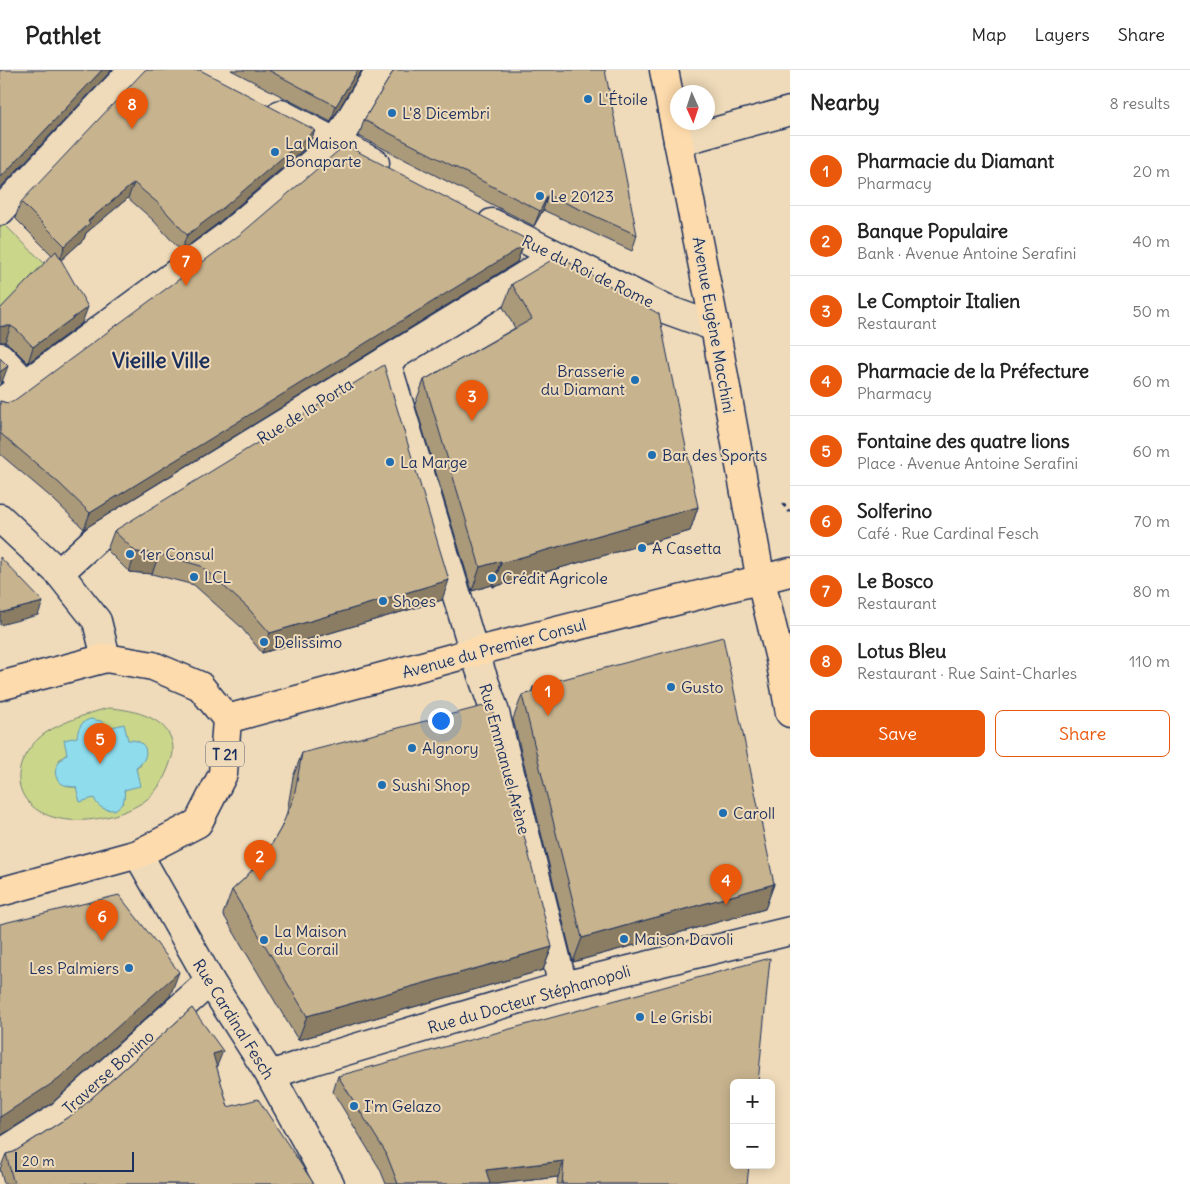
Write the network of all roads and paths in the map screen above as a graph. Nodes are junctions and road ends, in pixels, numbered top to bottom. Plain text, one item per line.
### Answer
1 (133, 70) edge
2 (380, 70) edge
3 (664, 70) edge
4 (258, 102) edge
5 (790, 111) edge
6 (678, 142) junction
7 (336, 143) junction
8 (398, 175) edge
9 (0, 210) edge
10 (469, 211) edge
11 (557, 256) junction
12 (715, 327) junction
13 (0, 357) edge
14 (386, 361) junction
15 (25, 383) junction
16 (0, 403) edge
17 (0, 518) edge
18 (790, 572) edge
19 (59, 573) junction
20 (761, 581) junction
21 (474, 652) junction
22 (106, 658) junction
23 (0, 686) edge
24 (790, 713) edge
25 (227, 719) junction
26 (138, 854) junction
27 (0, 892) edge
28 (790, 931) edge
29 (210, 981) junction
30 (563, 986) junction
31 (270, 1075) junction
32 (0, 1154) edge
33 (330, 1184) edge

1 - 9 street
2 - 7 street
3 - 6 main road, Avenue Eugène Macchini
4 - 7 street
5 - 6 street
6 - 12 main road, Avenue Eugène Macchini
7 - 8 street
7 - 15 street
10 - 11 street, Rue du Roi de Rome
11 - 12 street, Rue du Roi de Rome
11 - 14 street, Rue de la Porta
12 - 20 main road, Avenue Eugène Macchini
13 - 15 street
14 - 19 street, Rue de la Porta
14 - 21 street, Rue Emmanuel Arène
15 - 16 street
17 - 19 street
18 - 20 main road, Avenue du Premier Consul
19 - 22 street
20 - 21 main road, Avenue du Premier Consul / T 21
20 - 24 main road, Avenue Eugène Macchini
21 - 25 main road, Avenue du Premier Consul / T 21
21 - 30 street, Rue Emmanuel Arène
22 - 23 main road, T 21
22 - 25 main road, T 21
25 - 26 main road, T 21
26 - 27 main road, T 21
26 - 29 street, Rue Cardinal Fesch
28 - 30 street, Rue du Docteur Stéphanopoli
29 - 31 street, Rue Cardinal Fesch
29 - 32 street, Traverse Bonino
30 - 31 street, Rue du Docteur Stéphanopoli
31 - 33 street, Rue Cardinal Fesch

